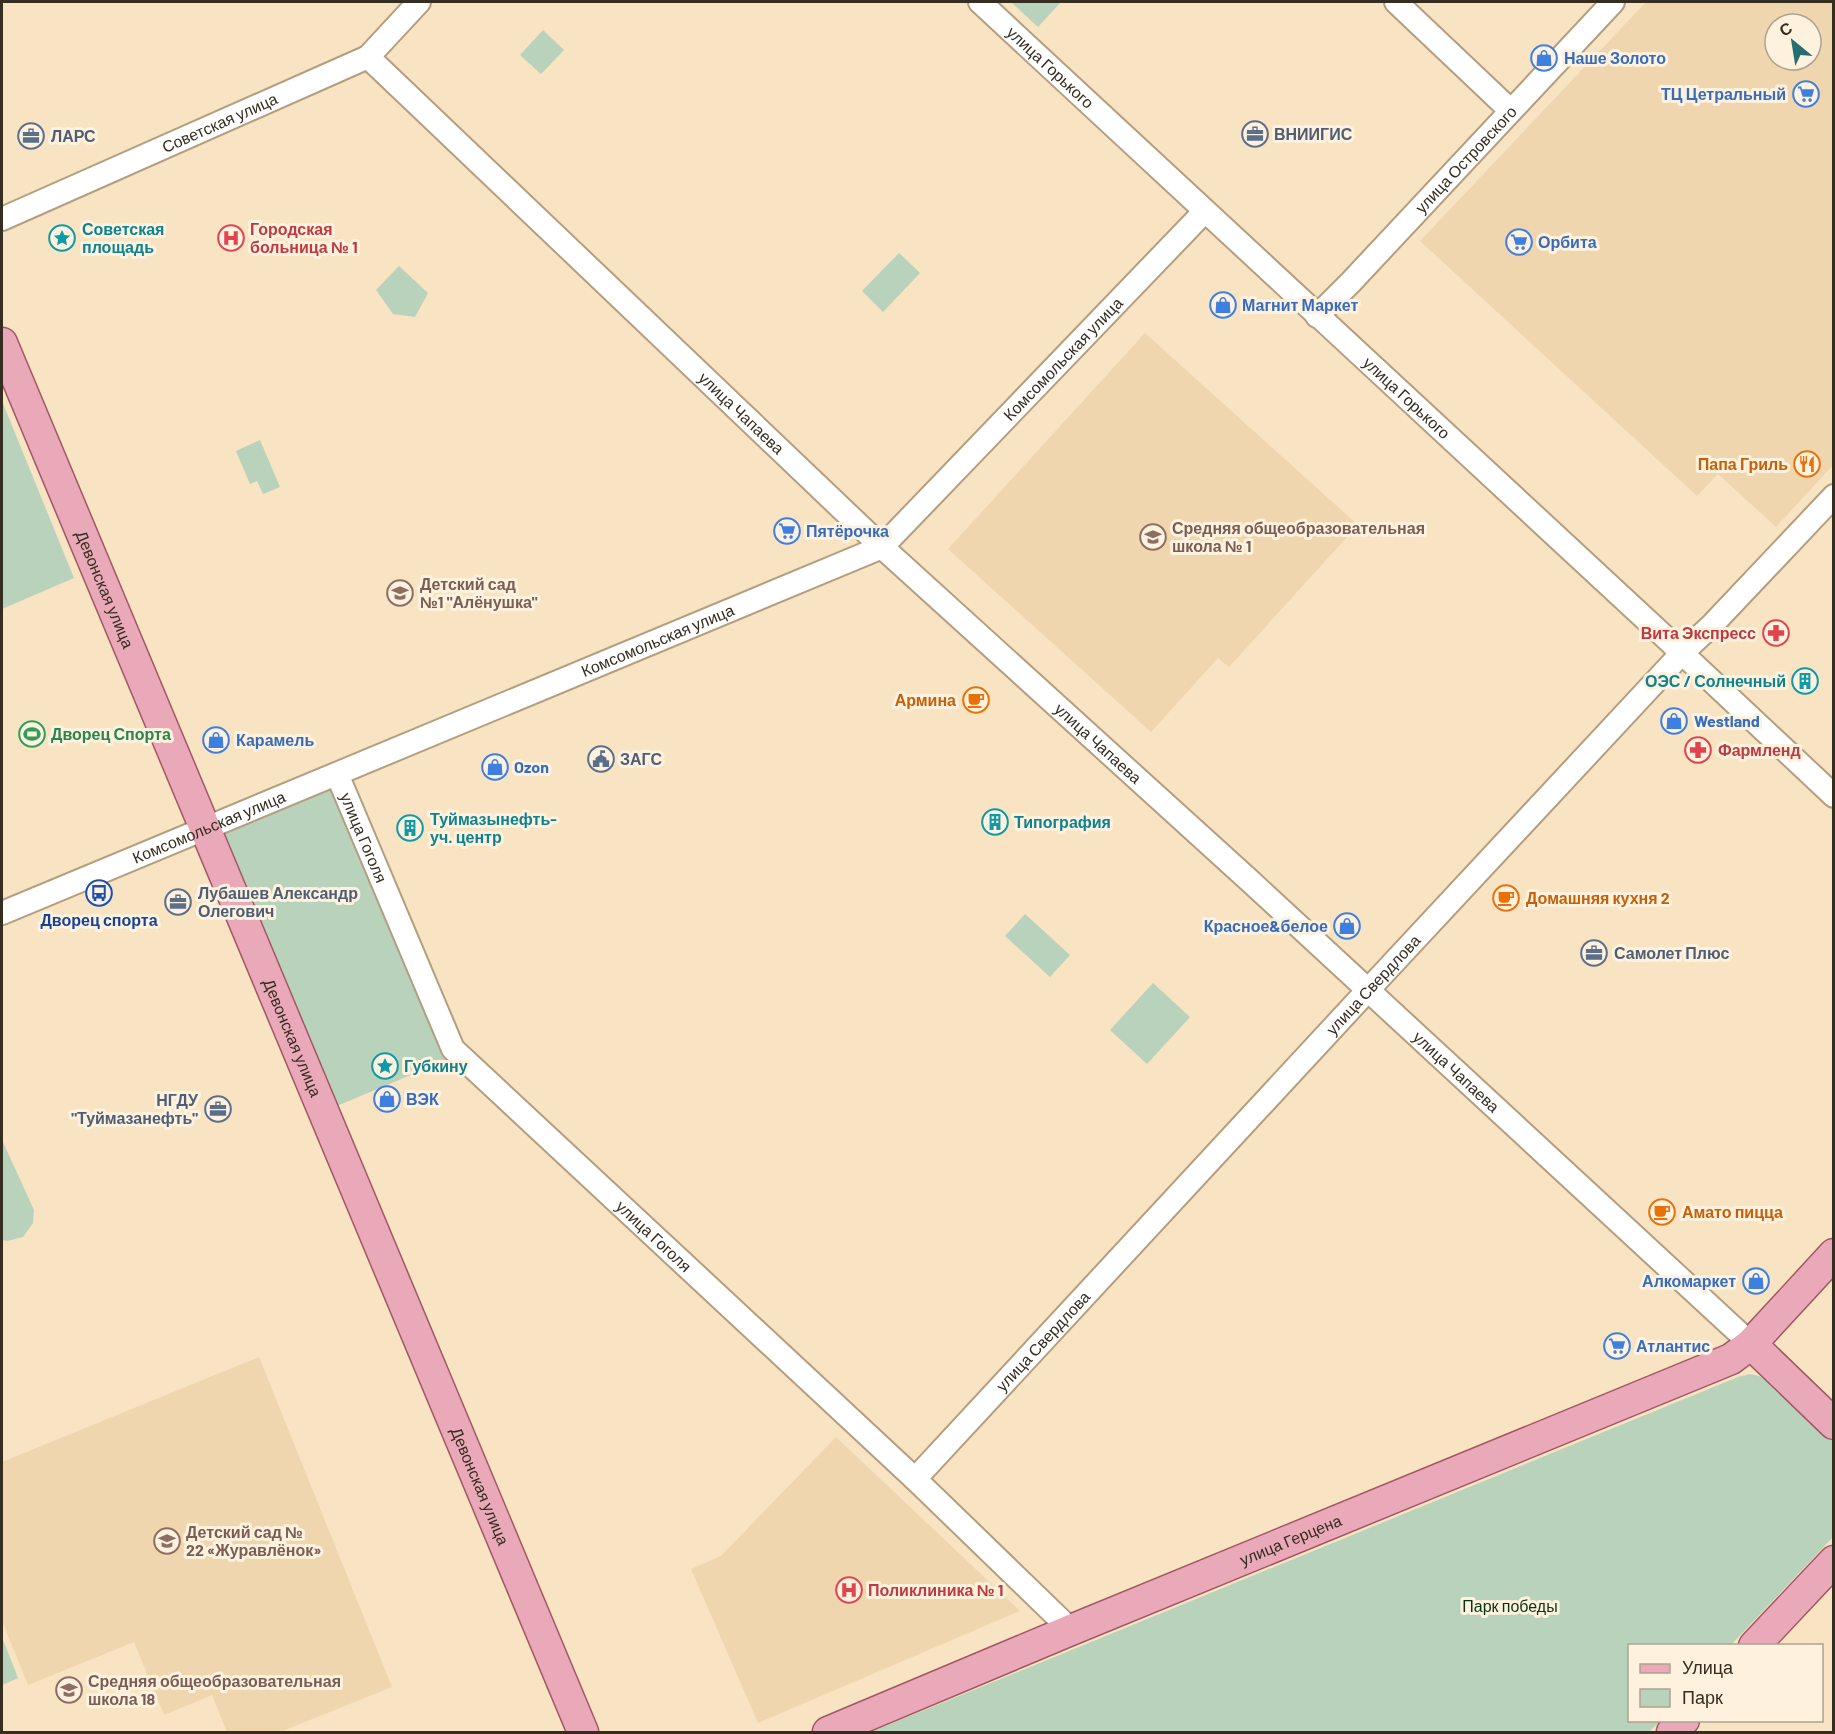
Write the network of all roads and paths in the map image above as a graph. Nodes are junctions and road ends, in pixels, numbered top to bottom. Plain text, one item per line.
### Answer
1 (419, 2) edge
2 (980, 2) edge
3 (1396, 2) edge
4 (1613, 2) edge
5 (368, 57) junction
6 (1510, 110) junction
7 (1205, 212) junction
8 (2, 219) edge
9 (1317, 316) junction
10 (2, 343) edge
11 (1833, 496) edge
12 (882, 547) junction
13 (1682, 653) junction
14 (336, 774) junction
15 (1833, 796) edge
16 (203, 829) junction
17 (2, 912) edge
18 (1368, 990) junction
19 (1833, 1254) edge
20 (1751, 1344) junction
21 (1833, 1424) edge
22 (915, 1479) junction
23 (1833, 1561) edge
24 (1071, 1630) junction
25 (1756, 1644) edge
26 (583, 1732) edge
27 (828, 1732) edge

1 - 5 street, Советская улица
2 - 7 street, улица Горького
3 - 6 street
4 - 6 street, улица Островского
5 - 8 street, Советская улица
5 - 12 street, улица Чапаева
6 - 9 street, улица Островского
7 - 9 street, улица Горького
7 - 12 street, Комсомольская улица
9 - 13 street, улица Горького
10 - 16 main road, Девонская улица
11 - 13 street, улица Свердлова
12 - 14 street, Комсомольская улица
12 - 18 street, улица Чапаева
13 - 15 street, улица Горького
13 - 18 street, улица Свердлова
14 - 16 street, Комсомольская улица
14 - 22 street, улица Гоголя
16 - 17 street, Комсомольская улица
16 - 26 main road, Девонская улица
18 - 20 street, улица Чапаева
18 - 22 street, улица Свердлова
19 - 20 main road, улица Герцена
20 - 21 main road, улица Чапаева
20 - 24 main road, улица Герцена
22 - 24 street, улица Гоголя
23 - 25 main road
24 - 27 main road, улица Герцена

